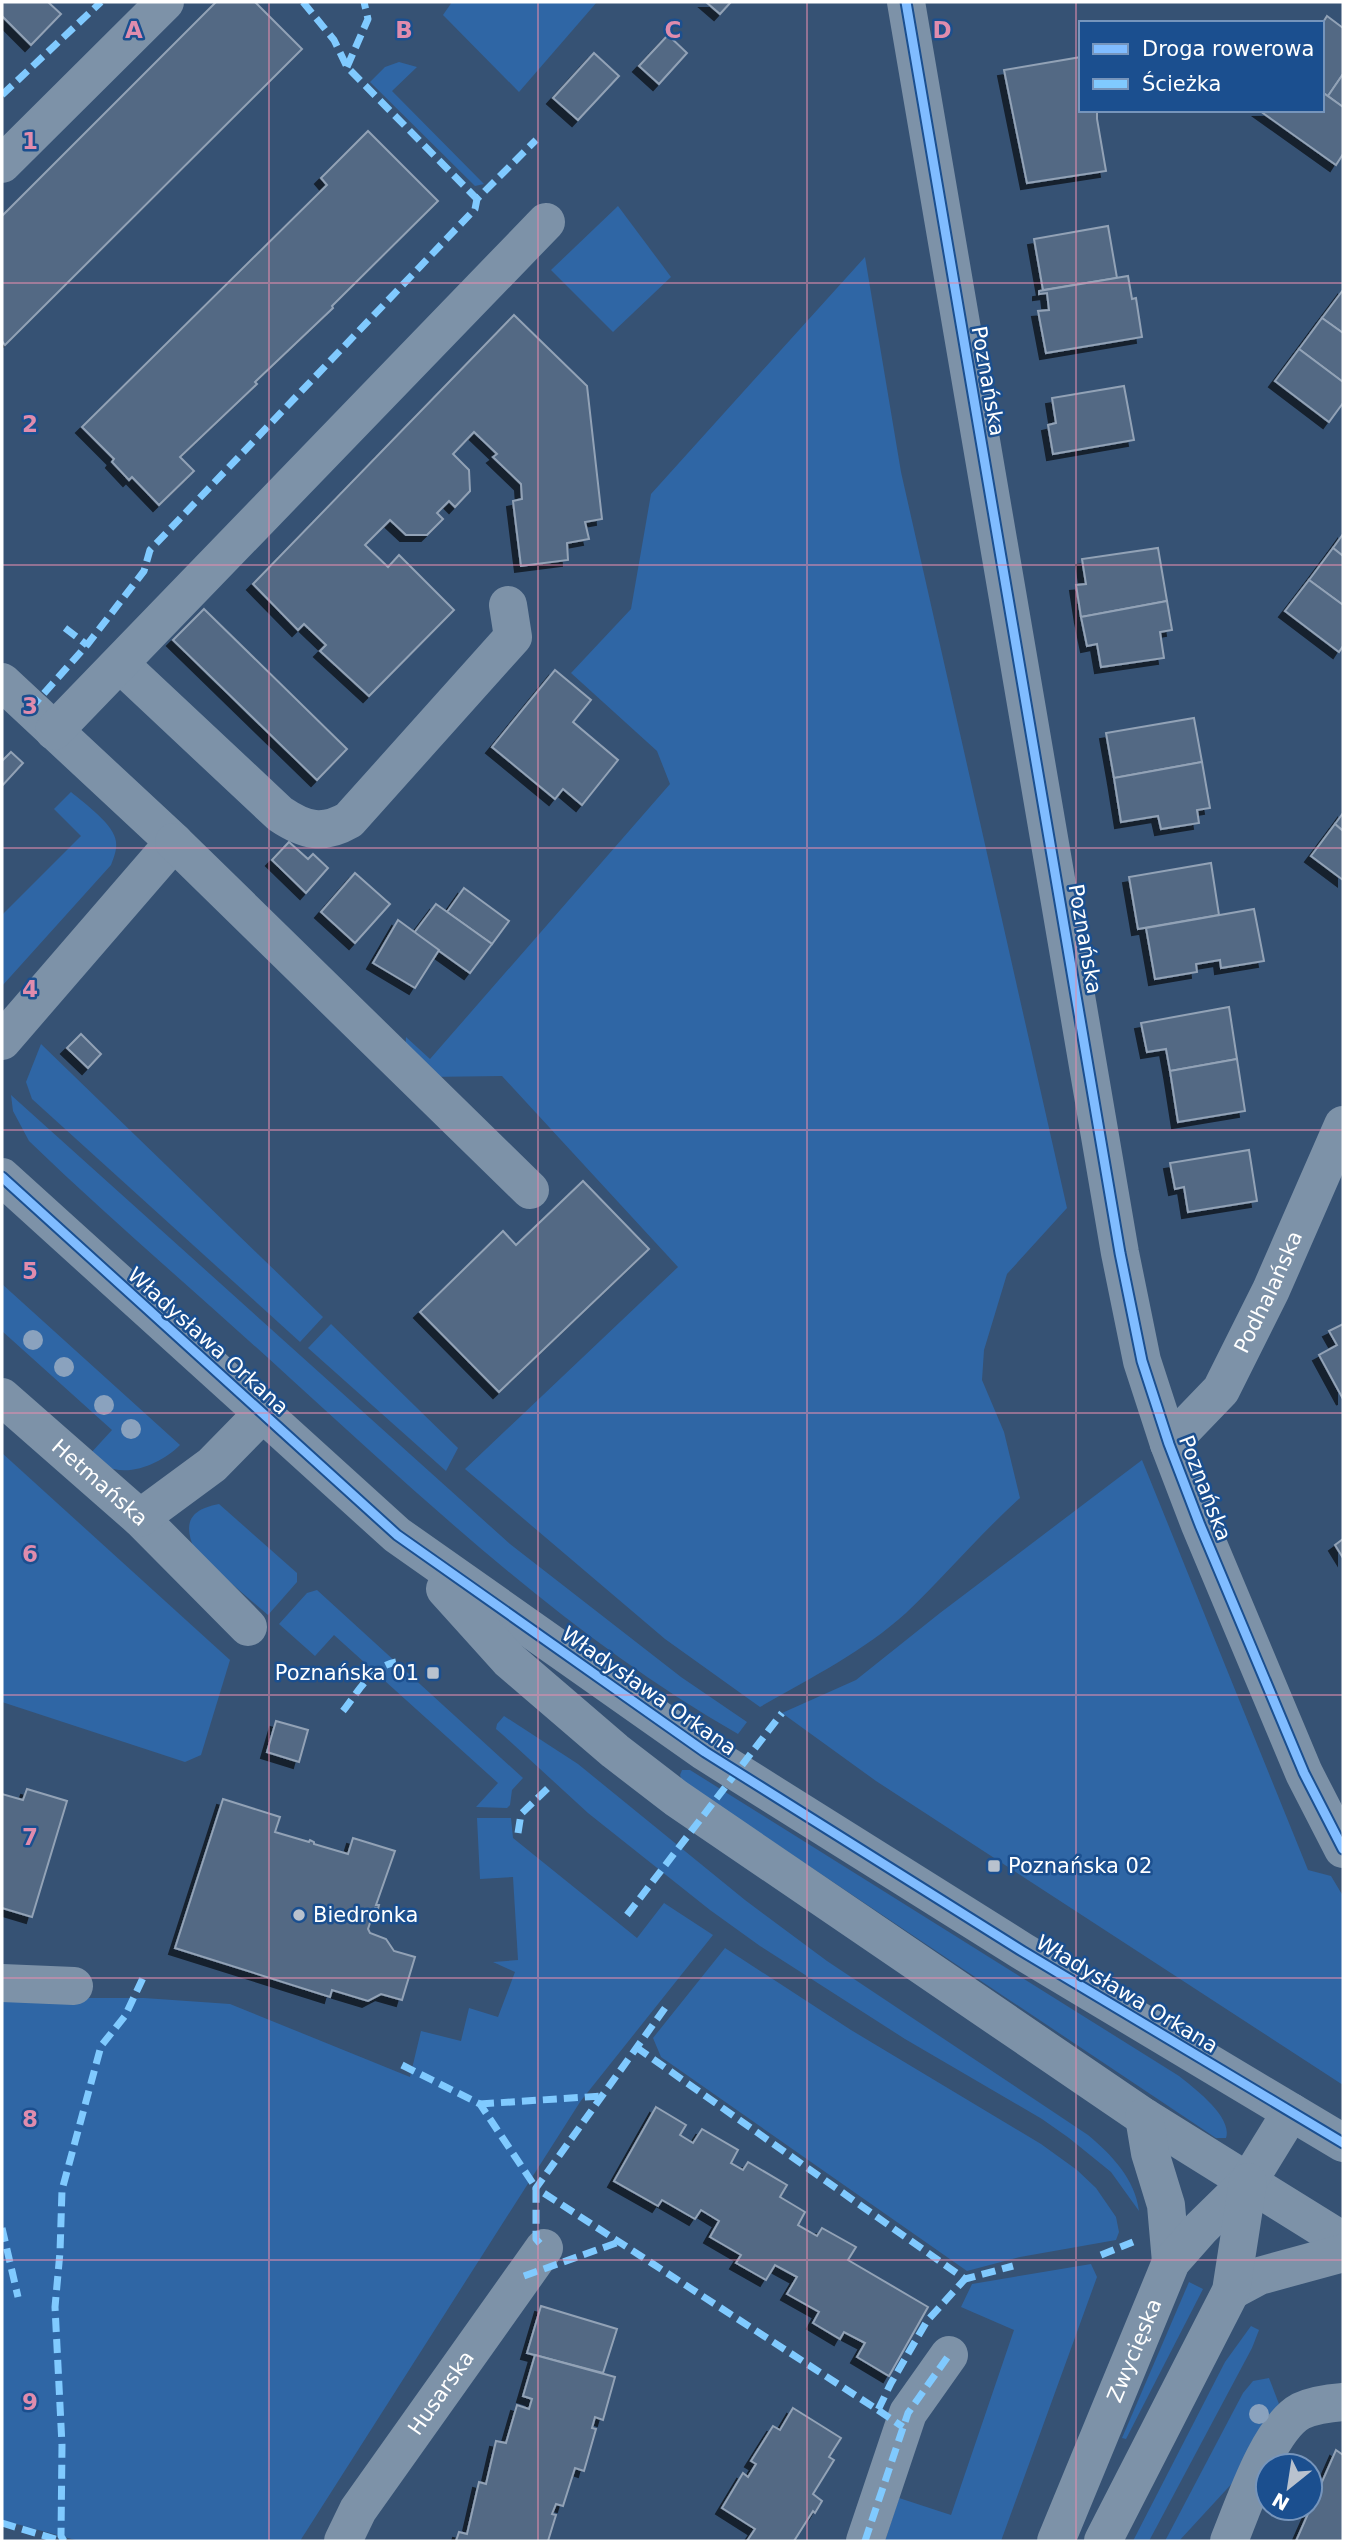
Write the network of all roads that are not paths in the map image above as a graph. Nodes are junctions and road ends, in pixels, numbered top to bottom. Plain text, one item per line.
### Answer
1 (165, 2) edge
2 (906, 2) edge
3 (2, 164) edge
4 (546, 222) dead end
5 (508, 605) dead end
6 (120, 664) junction
7 (2, 682) edge
8 (54, 731) junction
9 (174, 842) junction
10 (2, 1041) edge
11 (1343, 1125) edge
12 (2, 1178) edge
13 (530, 1190) dead end
14 (2, 1397) edge
15 (262, 1414) junction
16 (1169, 1444) junction
17 (139, 1518) junction
18 (397, 1535) junction
19 (248, 1627) dead end
20 (1343, 1850) edge
21 (2, 1983) edge
22 (74, 1986) dead end
23 (1291, 2112) junction
24 (1144, 2117) junction
25 (1343, 2143) edge
26 (1248, 2182) junction
27 (1343, 2241) edge
28 (544, 2248) dead end
29 (1343, 2253) edge
30 (1171, 2262) junction
31 (1231, 2291) junction
32 (949, 2355) dead end
33 (1343, 2402) edge
34 (343, 2541) edge
35 (865, 2541) edge
36 (1056, 2541) edge
37 (1103, 2541) edge
38 (1229, 2541) edge

1 - 3 street
2 - 16 street, Poznańska
4 - 6 street
5 - 6 street
6 - 8 street
7 - 8 street
8 - 9 street
9 - 10 street
9 - 13 street
11 - 16 street, Podhalańska
12 - 15 street, Władysława Orkana
14 - 17 street, Hetmańska
15 - 17 street, Hetmańska
15 - 18 street, Władysława Orkana
16 - 20 street, Poznańska
17 - 19 street
18 - 23 street, Władysława Orkana
18 - 24 street, Władysława Orkana
21 - 22 street
23 - 25 street, Władysława Orkana
23 - 26 street, Zwycięska
24 - 26 street, Władysława Orkana
24 - 30 street
26 - 27 street, Władysława Orkana
26 - 30 street, Zwycięska
26 - 31 street, Zwycięska
28 - 34 street, Husarska
29 - 31 street
30 - 36 street, Zwycięska
31 - 37 street, Zwycięska
32 - 35 street
33 - 38 street

